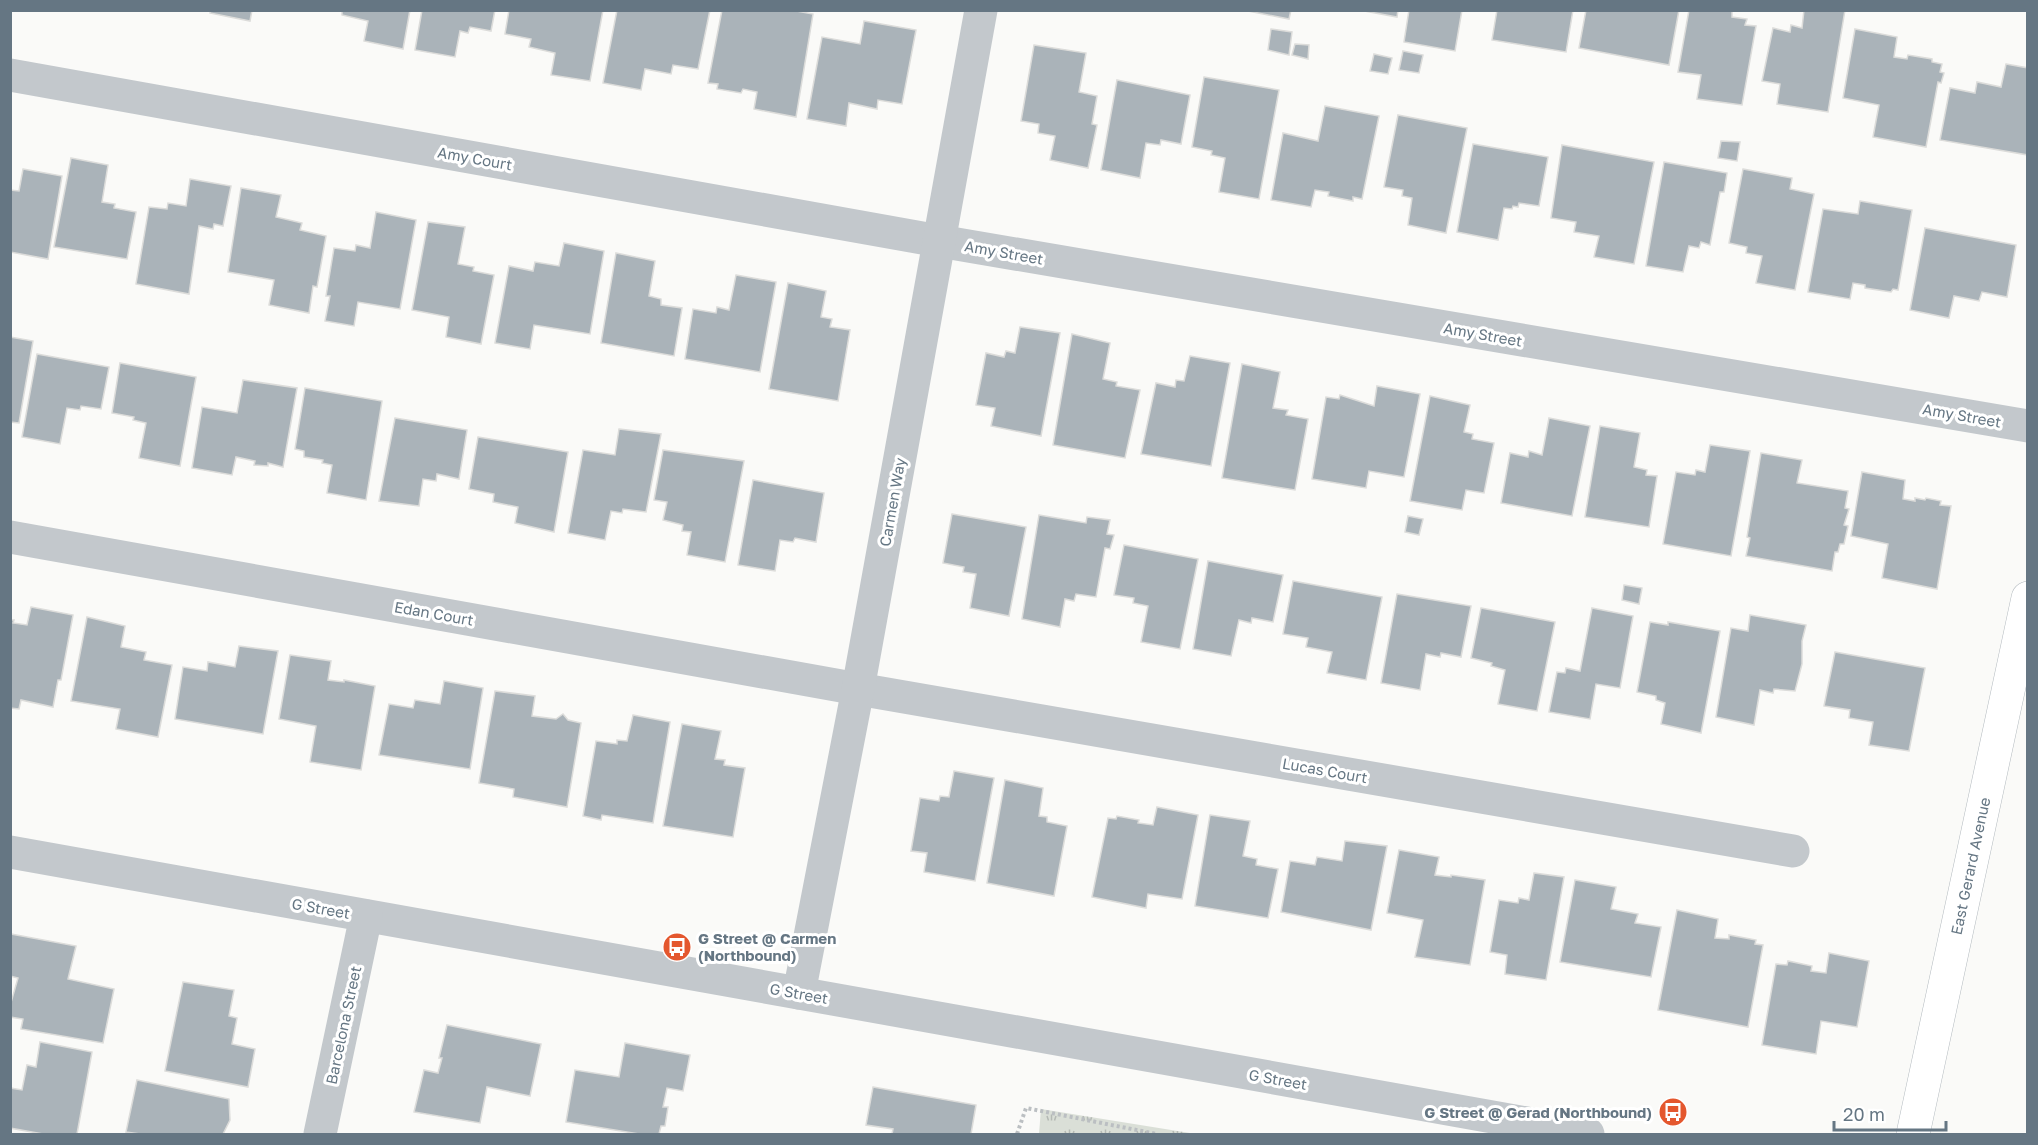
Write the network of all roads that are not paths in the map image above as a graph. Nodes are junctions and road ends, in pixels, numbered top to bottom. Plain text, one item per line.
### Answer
1 (981, 10) edge
2 (10, 75) edge
3 (939, 241) junction
4 (2028, 426) edge
5 (10, 537) edge
6 (2028, 598) edge
7 (858, 689) junction
8 (1793, 851) dead end
9 (10, 852) edge
10 (366, 916) junction
11 (799, 993) junction
12 (320, 1134) edge
13 (1588, 1134) edge
14 (1913, 1134) edge

1 - 3 street, Carmen Way
2 - 3 street, Amy Court
3 - 4 street, Amy Street
3 - 7 street, Carmen Way
5 - 7 street, Edan Court
6 - 14 street, East Gerard Avenue
7 - 8 street, Lucas Court
7 - 11 street, Carmen Way
9 - 10 street, G Street
10 - 11 street, G Street
10 - 12 street, Barcelona Street
11 - 13 street, G Street

